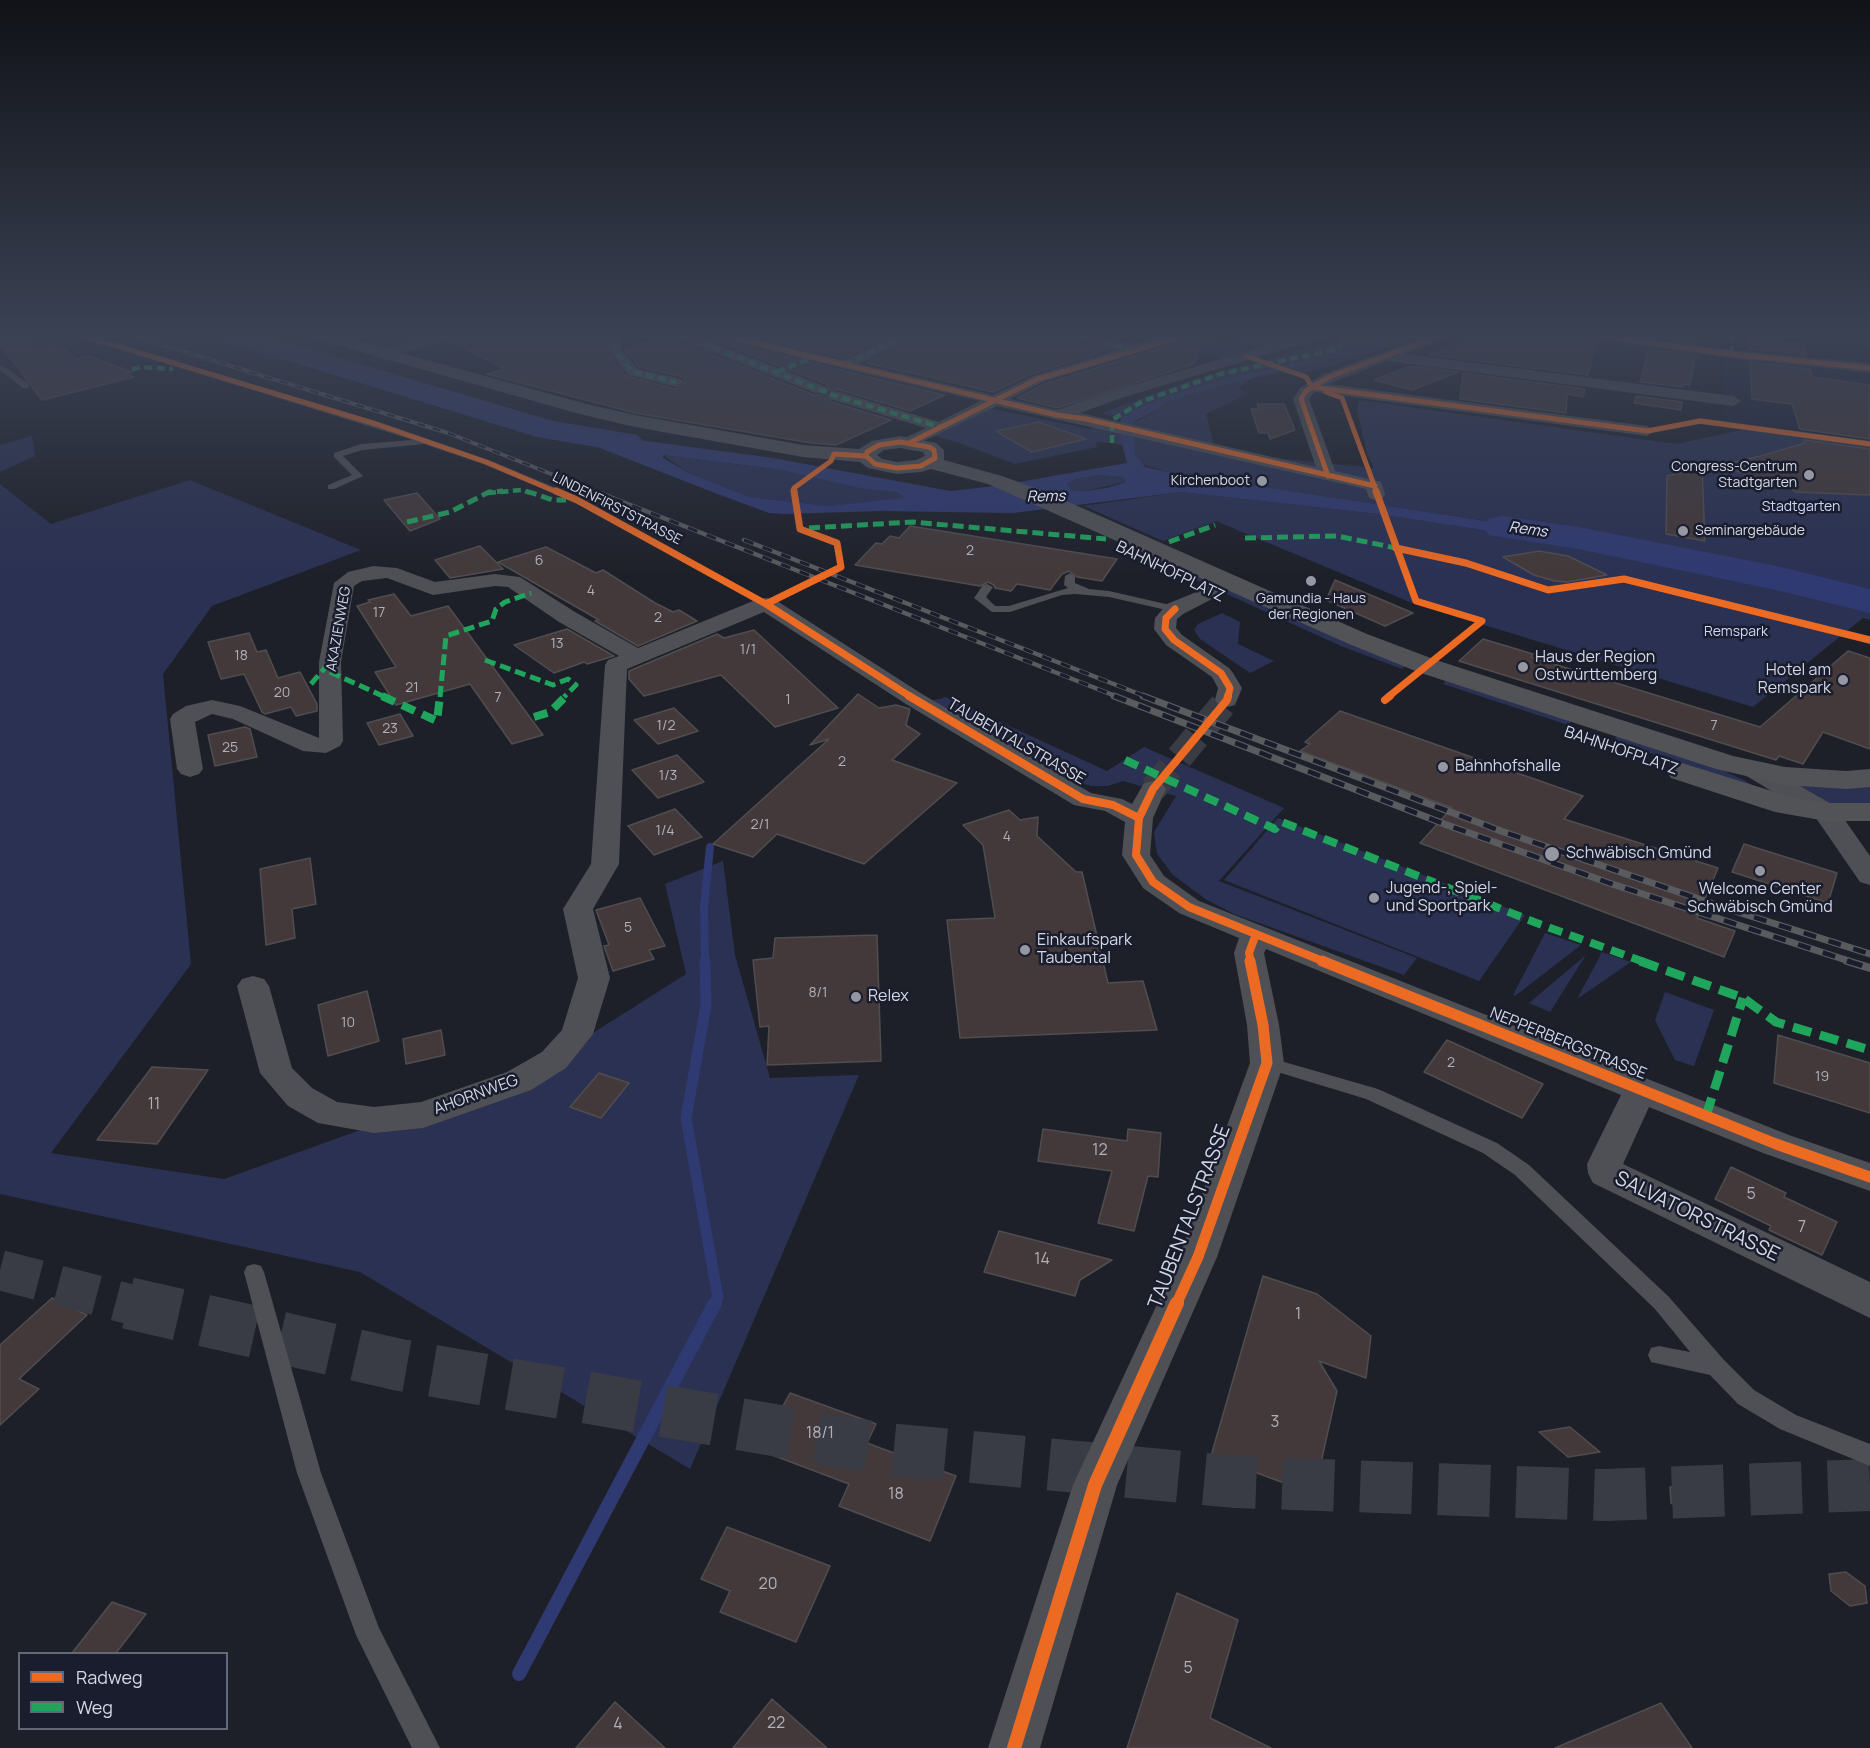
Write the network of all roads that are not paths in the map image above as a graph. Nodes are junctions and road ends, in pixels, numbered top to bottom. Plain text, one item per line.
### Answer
1 (348, 416) edge
2 (617, 416) edge
3 (902, 416) edge
4 (963, 416) edge
5 (1060, 416) edge
6 (1307, 416) edge
7 (1529, 416) edge
8 (940, 427) junction
9 (1647, 431) joint
10 (427, 441) junction
11 (911, 442) junction
12 (1870, 444) edge
13 (866, 456) junction
14 (930, 462) junction
15 (1328, 476) junction
16 (331, 487) dead end
17 (1376, 494) dead end
18 (1072, 513) junction
19 (1396, 548) dead end
20 (1070, 576) dead end
21 (987, 587) dead end
22 (1090, 591) junction
23 (1211, 592) junction
24 (766, 604) junction
25 (1176, 609) junction
26 (1870, 640) edge
27 (637, 657) junction
28 (914, 699) joint
29 (1227, 700) dead end
30 (190, 769) dead end
31 (1754, 770) junction
32 (1870, 778) edge
33 (1153, 789) tunnel mouth
34 (1826, 812) junction
35 (1870, 812) edge
36 (1139, 818) junction
37 (1870, 876) edge
38 (1256, 934) junction
39 (253, 986) dead end
40 (1267, 1063) junction
41 (1640, 1090) junction
42 (1870, 1177) edge
43 (254, 1272) dead end
44 (1870, 1301) edge
45 (1659, 1355) dead end
46 (1716, 1367) junction
47 (1870, 1455) edge
48 (426, 1748) edge
49 (1014, 1748) edge

1 - 10 lane, LINDENFIRSTSTRASSE
2 - 13 main road
3 - 8 street
4 - 8 street
5 - 15 street
6 - 15 street
7 - 9 street
8 - 11 street
9 - 12 lane
10 - 16 lane
10 - 24 lane, LINDENFIRSTSTRASSE
11 - 13 main road
11 - 14 main road
13 - 14 main road
14 - 18 main road
15 - 17 street
18 - 23 main road, BAHNHOFPLATZ
18 - 31 main road, BAHNHOFPLATZ
19 - 26 lane
20 - 22 lane
21 - 22 lane
22 - 25 lane
23 - 25 street
23 - 34 main road, BAHNHOFPLATZ
24 - 27 street
24 - 28 street, LINDENFIRSTSTRASSE
25 - 29 street
27 - 30 street, AKAZIENWEG
27 - 39 street, AHORNWEG
28 - 36 street, TAUBENTALSTRASSE
31 - 32 main road, BAHNHOFPLATZ
31 - 34 street, BAHNHOFPLATZ
33 - 36 street
34 - 35 main road, BAHNHOFPLATZ
34 - 37 street
36 - 38 street
38 - 40 street, TAUBENTALSTRASSE
38 - 41 street, NEPPERBERGSTRASSE
40 - 46 lane
40 - 49 street, TAUBENTALSTRASSE
41 - 42 street, NEPPERBERGSTRASSE
41 - 44 street, SALVATORSTRASSE
43 - 48 lane
45 - 46 lane
46 - 47 lane

